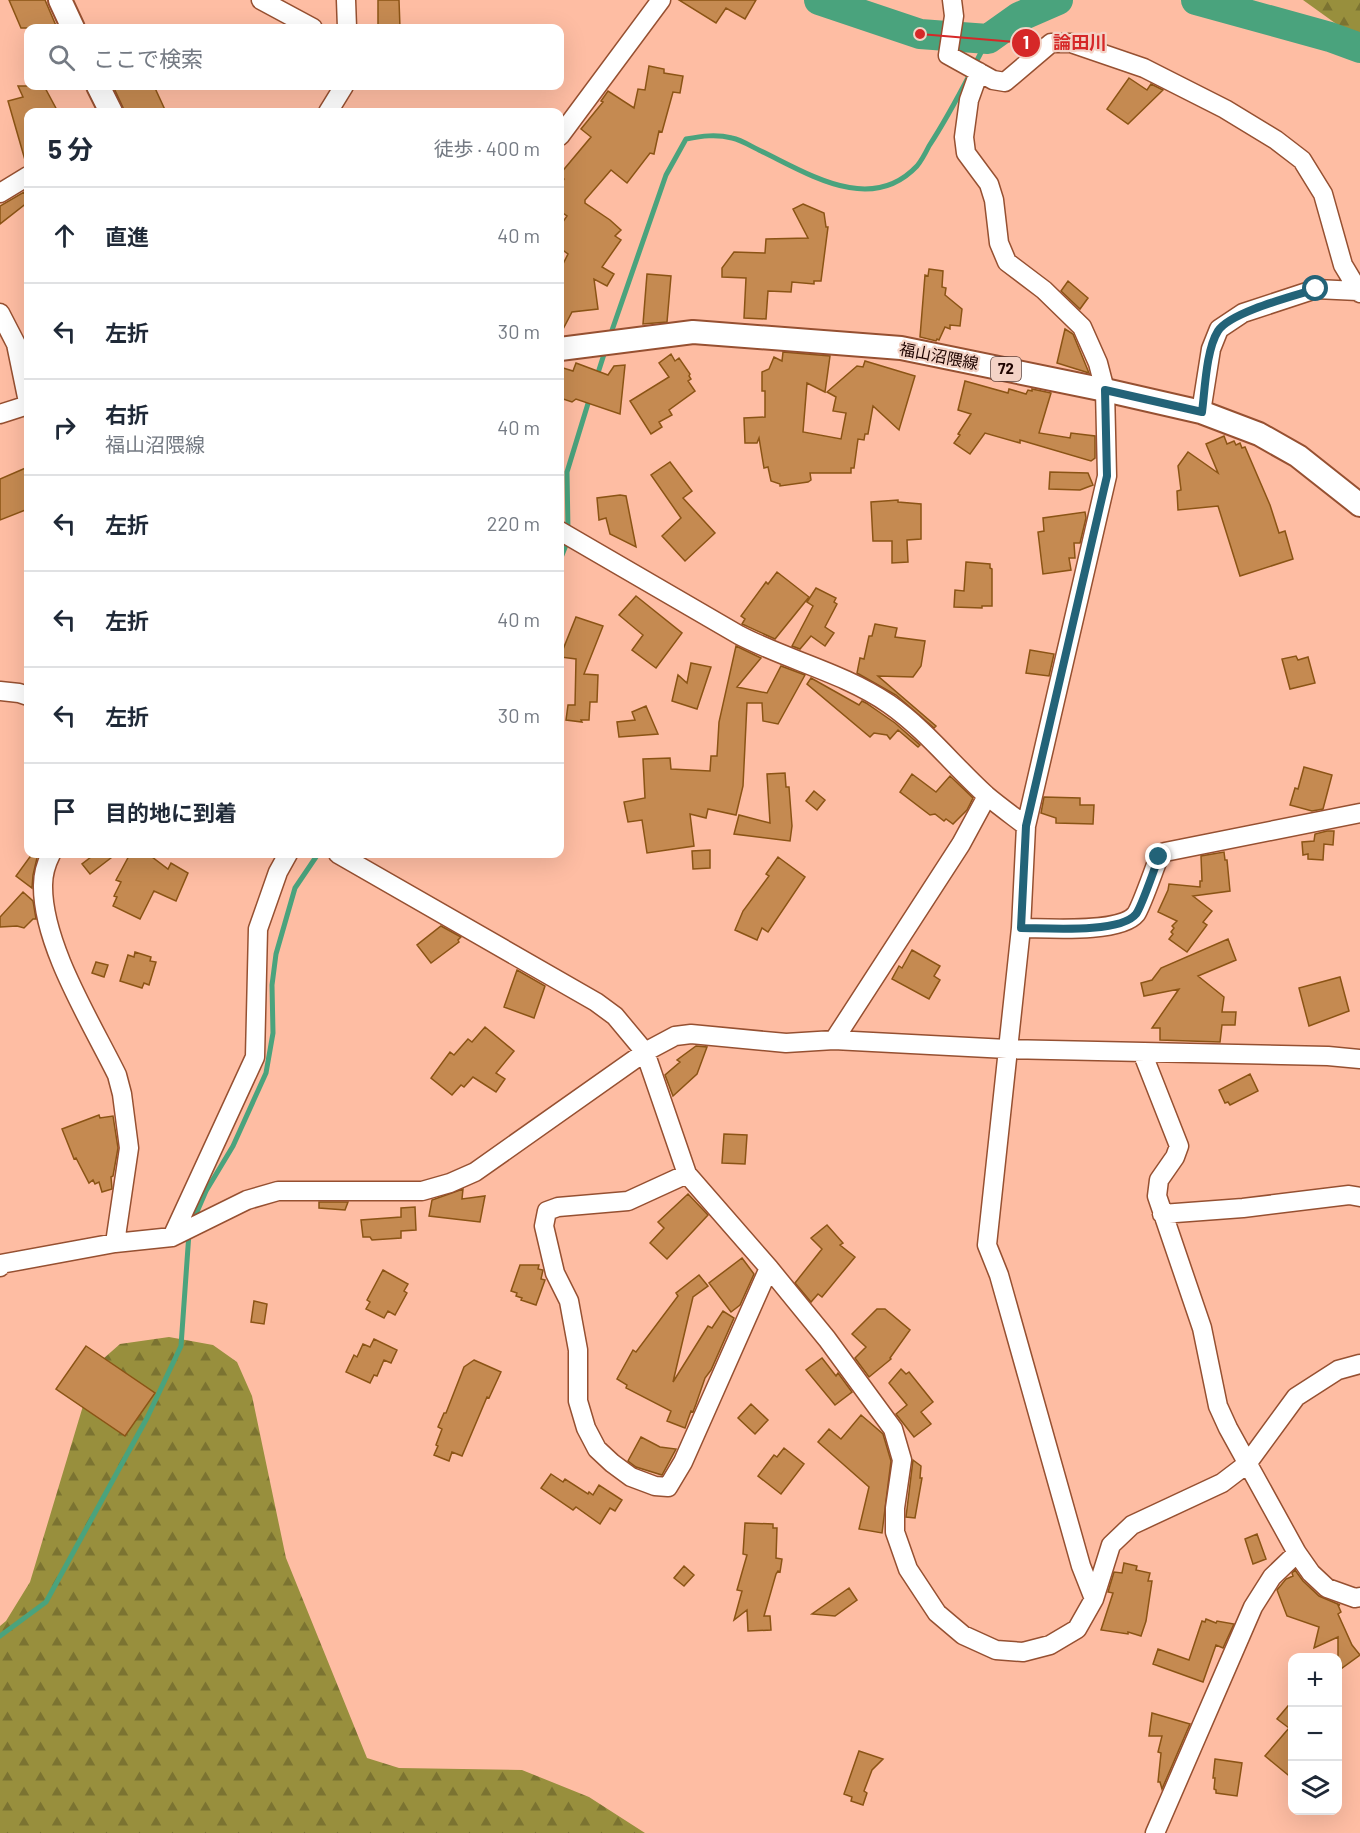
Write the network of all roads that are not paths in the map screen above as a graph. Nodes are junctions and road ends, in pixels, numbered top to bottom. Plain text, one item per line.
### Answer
1 (60, 0) edge
2 (261, 0) edge
3 (346, 0) edge
4 (661, 0) edge
5 (952, 0) edge
6 (71, 24) edge
7 (306, 24) edge
8 (347, 24) edge
9 (979, 72) junction
10 (101, 90) edge
11 (342, 90) edge
12 (109, 108) edge
13 (330, 108) edge
14 (564, 131) edge
15 (24, 178) edge
16 (0, 193) edge
17 (1359, 292) edge
18 (0, 313) edge
19 (564, 349) edge
20 (24, 383) edge
21 (1105, 390) junction
22 (24, 405) edge
23 (1202, 412) junction
24 (0, 414) edge
25 (1360, 505) edge
26 (564, 533) edge
27 (0, 691) edge
28 (24, 695) edge
29 (987, 796) junction
30 (1360, 813) edge
31 (1026, 826) junction
32 (50, 858) edge
33 (286, 858) edge
34 (345, 858) edge
35 (1021, 928) junction
36 (834, 1040) junction
37 (1007, 1049) junction
38 (1143, 1052) junction
39 (645, 1053) junction
40 (1360, 1059) edge
41 (687, 1174) junction
42 (1360, 1197) edge
43 (1162, 1214) junction
44 (171, 1238) junction
45 (115, 1243) junction
46 (0, 1267) edge
47 (769, 1268) junction
48 (1360, 1364) edge
49 (1247, 1464) junction
50 (1297, 1553) junction
51 (1360, 1597) edge
52 (1094, 1599) junction
53 (1155, 1833) edge

1 - 6 main road
2 - 7 street
3 - 8 street
4 - 14 street
5 - 9 street
9 - 17 street
9 - 21 street
10 - 12 main road
11 - 13 street
15 - 16 street
17 - 23 street
18 - 20 street
19 - 21 main road, 福山沼隈線 / 72
21 - 23 main road, 福山沼隈線 / 72
21 - 31 street
22 - 24 street
23 - 25 main road, 福山沼隈線 / 72
26 - 29 street
27 - 28 street
29 - 31 street
29 - 36 street
30 - 35 street
31 - 35 street
32 - 45 street
33 - 44 street
34 - 39 street
35 - 37 street
36 - 37 street
36 - 39 street
37 - 38 street
37 - 52 street
38 - 40 street
38 - 43 street
39 - 41 street
39 - 44 street
41 - 47 street
41 - 47 street
42 - 43 street
43 - 49 street
44 - 45 street
45 - 46 street
47 - 52 street
48 - 49 street
49 - 50 street
49 - 52 street
50 - 51 street
50 - 53 street

